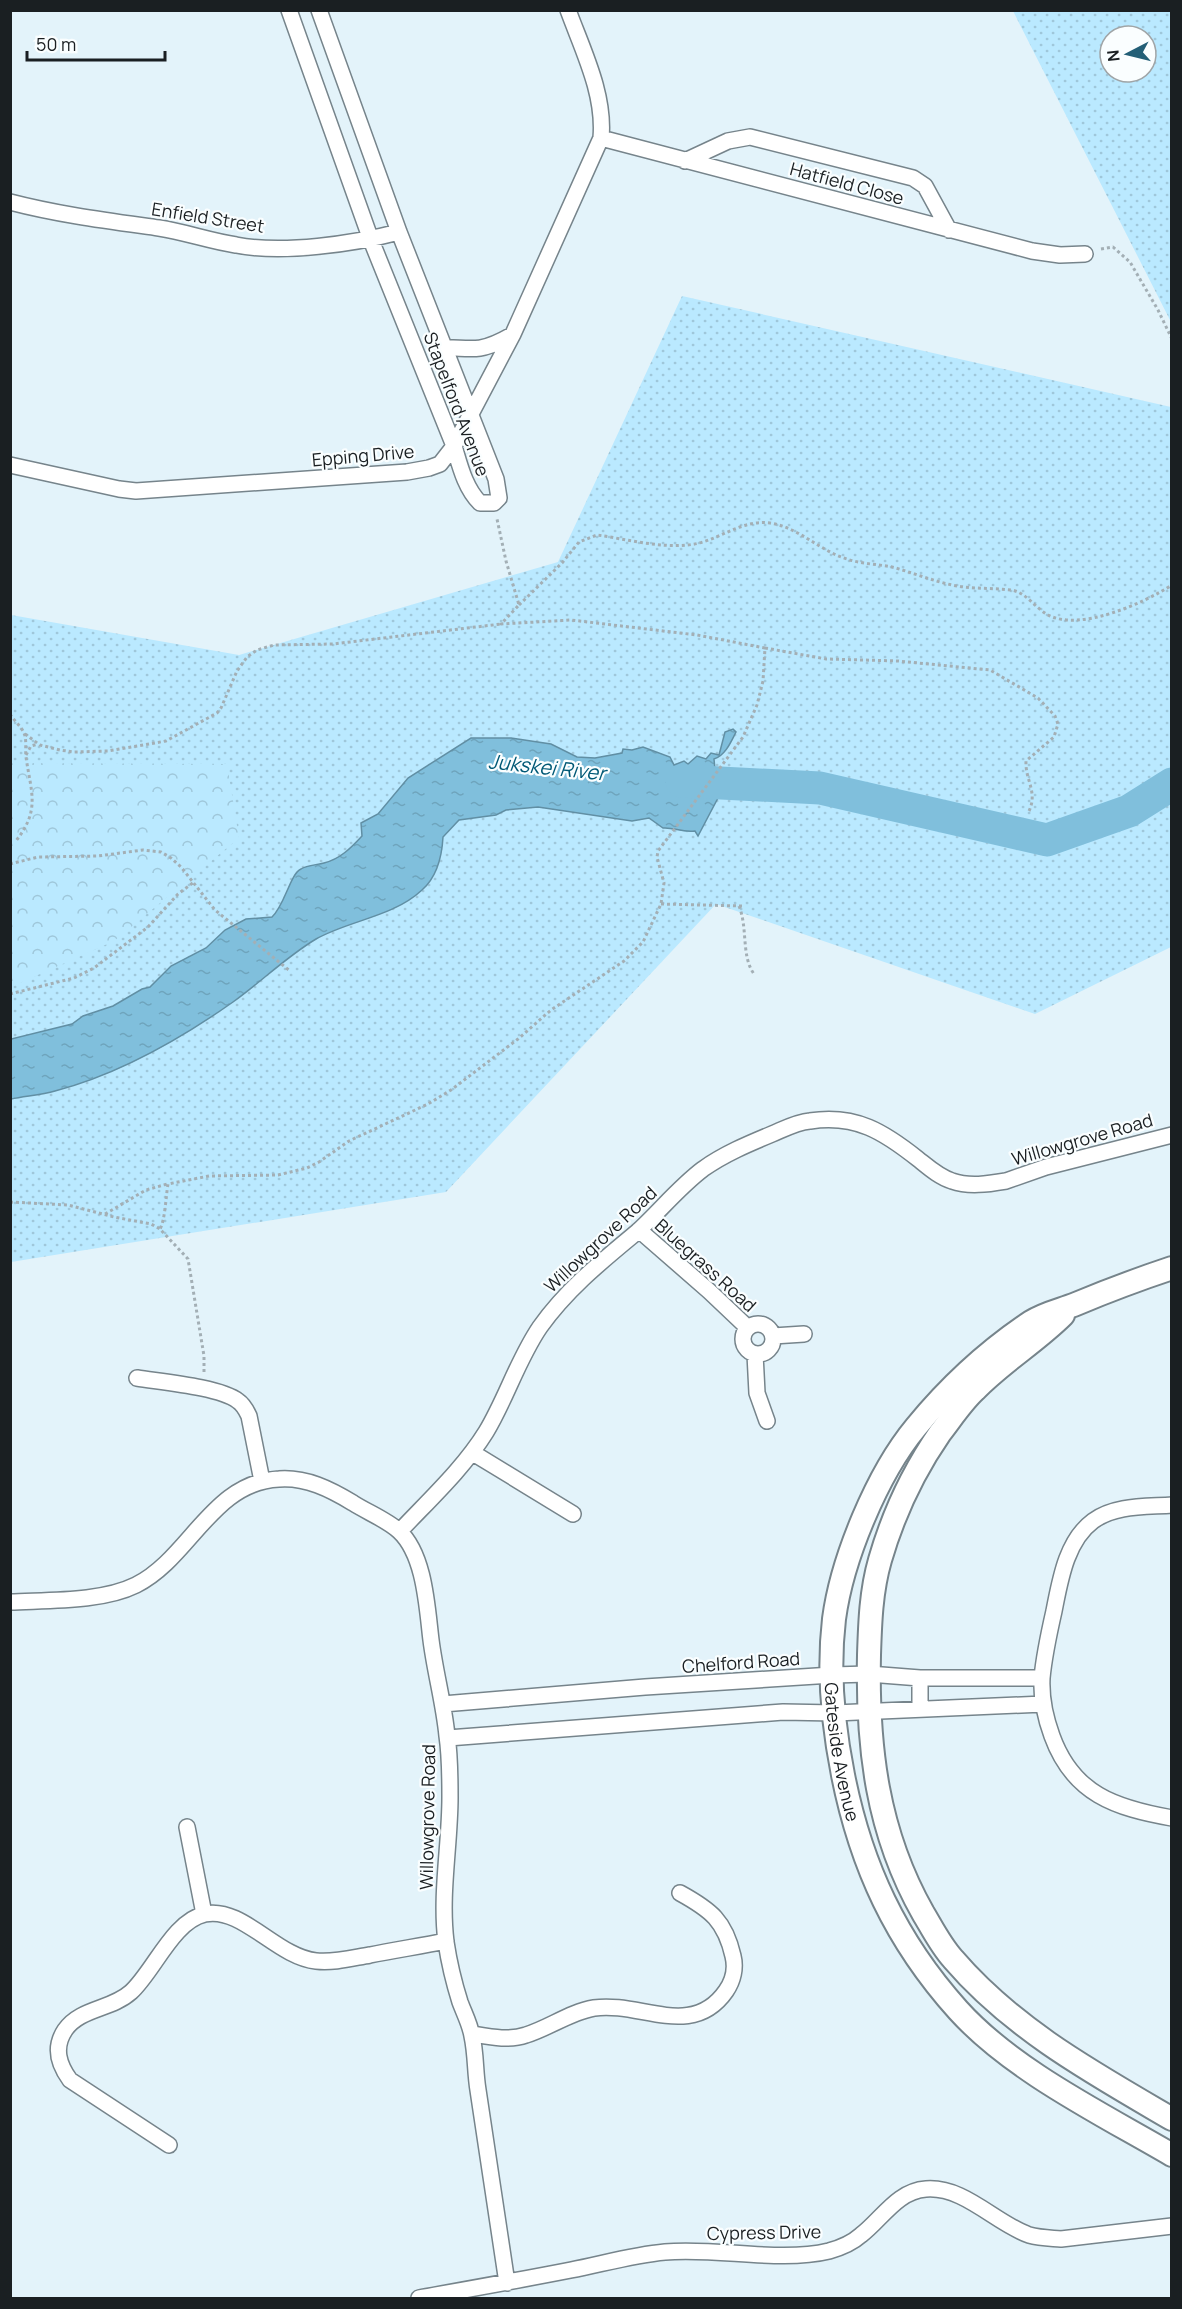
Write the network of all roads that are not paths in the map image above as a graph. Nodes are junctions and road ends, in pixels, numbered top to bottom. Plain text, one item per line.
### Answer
1 (289, 10) edge
2 (318, 10) edge
3 (568, 10) edge
4 (601, 138) junction
5 (686, 161) junction
6 (10, 201) edge
7 (950, 230) junction
8 (399, 232) junction
9 (371, 240) junction
10 (1085, 254) road end
11 (513, 334) junction
12 (444, 347) junction
13 (471, 415) junction
14 (454, 446) junction
15 (10, 465) edge
16 (1172, 1135) edge
17 (639, 1230) junction
18 (1172, 1268) edge
19 (1072, 1305) junction
20 (747, 1328) junction
21 (804, 1334) dead end
22 (772, 1336) junction
23 (755, 1354) junction
24 (137, 1378) dead end
25 (767, 1421) dead end
26 (472, 1452) junction
27 (262, 1481) junction
28 (1172, 1505) edge
29 (573, 1514) dead end
30 (400, 1531) junction
31 (10, 1602) edge
32 (869, 1674) junction
33 (832, 1675) junction
34 (920, 1678) junction
35 (1042, 1678) junction
36 (443, 1704) junction
37 (1043, 1704) junction
38 (920, 1709) junction
39 (870, 1712) junction
40 (835, 1713) junction
41 (448, 1738) junction
42 (1172, 1818) edge
43 (187, 1827) dead end
44 (680, 1893) dead end
45 (204, 1914) junction
46 (446, 1941) junction
47 (472, 2034) junction
48 (1172, 2119) edge
49 (169, 2145) dead end
50 (1172, 2155) edge
51 (1172, 2226) edge
52 (507, 2283) junction
53 (418, 2298) edge

1 - 9 street, Stapelford Avenue
2 - 8 street, Stapelford Avenue
3 - 4 street, Epping Drive
4 - 5 street, Hatfield Close
4 - 11 street, Epping Drive
5 - 7 street, Hatfield Close
5 - 7 street
6 - 9 street, Enfield Street
7 - 10 street, Hatfield Close
8 - 9 street, Enfield Street
8 - 12 street, Stapelford Avenue
9 - 14 street, Stapelford Avenue
11 - 12 street
11 - 13 street, Epping Drive
12 - 13 street, Stapelford Avenue
13 - 14 street, Epping Drive
13 - 14 street, Stapelford Avenue
14 - 15 street, Epping Drive
16 - 17 street, Willowgrove Road
17 - 20 street, Bluegrass Road
17 - 26 street, Willowgrove Road
18 - 19 street, Gateside Avenue
19 - 32 street, Gateside Avenue
19 - 33 street, Gateside Avenue
20 - 22 street
20 - 23 street
21 - 22 street
22 - 23 street
23 - 25 street
24 - 27 street
26 - 29 street
26 - 30 street, Willowgrove Road
27 - 30 street
27 - 31 street
28 - 35 street
30 - 36 street, Willowgrove Road
32 - 33 street, Chelford Road
32 - 34 street, Chelford Road
32 - 39 street, Gateside Avenue
33 - 36 street, Chelford Road
33 - 40 street, Gateside Avenue
34 - 35 street, Chelford Road
34 - 38 street
35 - 37 street
36 - 41 street, Willowgrove Road
37 - 38 street
37 - 42 street
38 - 39 street
39 - 40 street
39 - 48 street, Gateside Avenue
40 - 41 street
40 - 50 street, Gateside Avenue
41 - 46 street, Willowgrove Road
43 - 45 street
44 - 47 street
45 - 46 street
45 - 49 street
46 - 47 street
47 - 52 street
51 - 52 street, Cypress Drive
52 - 53 street, Cypress Drive

